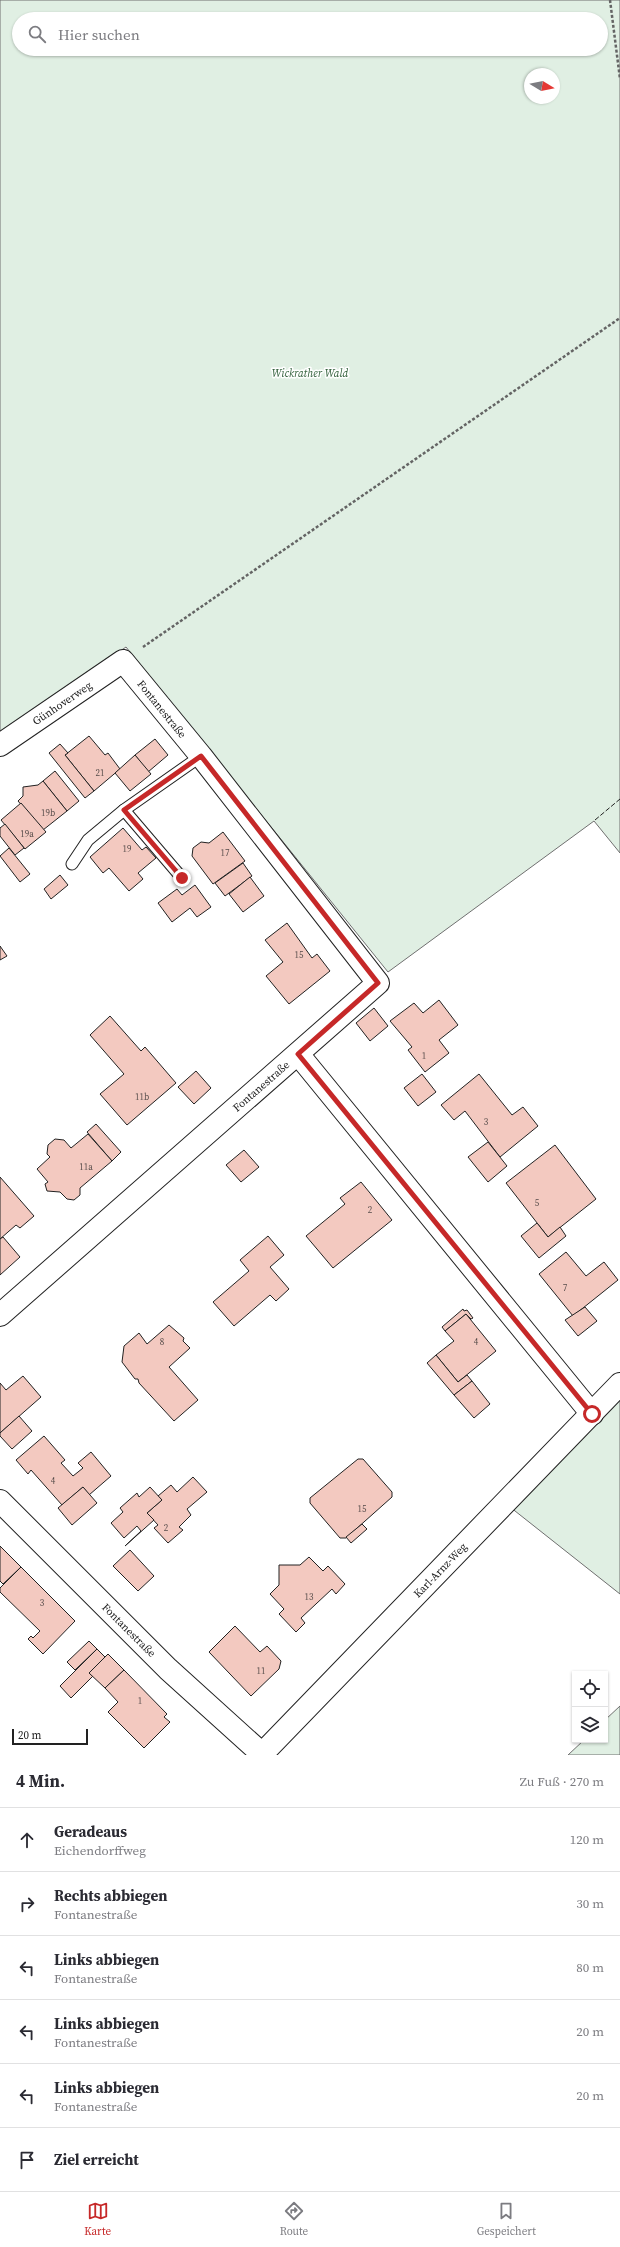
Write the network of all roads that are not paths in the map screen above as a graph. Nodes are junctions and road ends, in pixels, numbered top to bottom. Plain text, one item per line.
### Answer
1 (123, 661) joint
2 (0, 745) edge
3 (201, 756) junction
4 (124, 810) junction
5 (72, 864) dead end
6 (182, 878) dead end
7 (298, 1054) junction
8 (0, 1315) edge
9 (620, 1384) edge
10 (592, 1414) junction
11 (0, 1501) edge
12 (261, 1754) edge

1 - 2 street, Günhoverweg
1 - 3 street, Fontanestraße
3 - 4 lane
3 - 7 street, Fontanestraße
4 - 5 lane
4 - 6 lane
7 - 8 street, Fontanestraße
7 - 10 street
9 - 10 street, Karl-Arnz-Weg
10 - 12 street, Karl-Arnz-Weg
11 - 12 street, Fontanestraße

